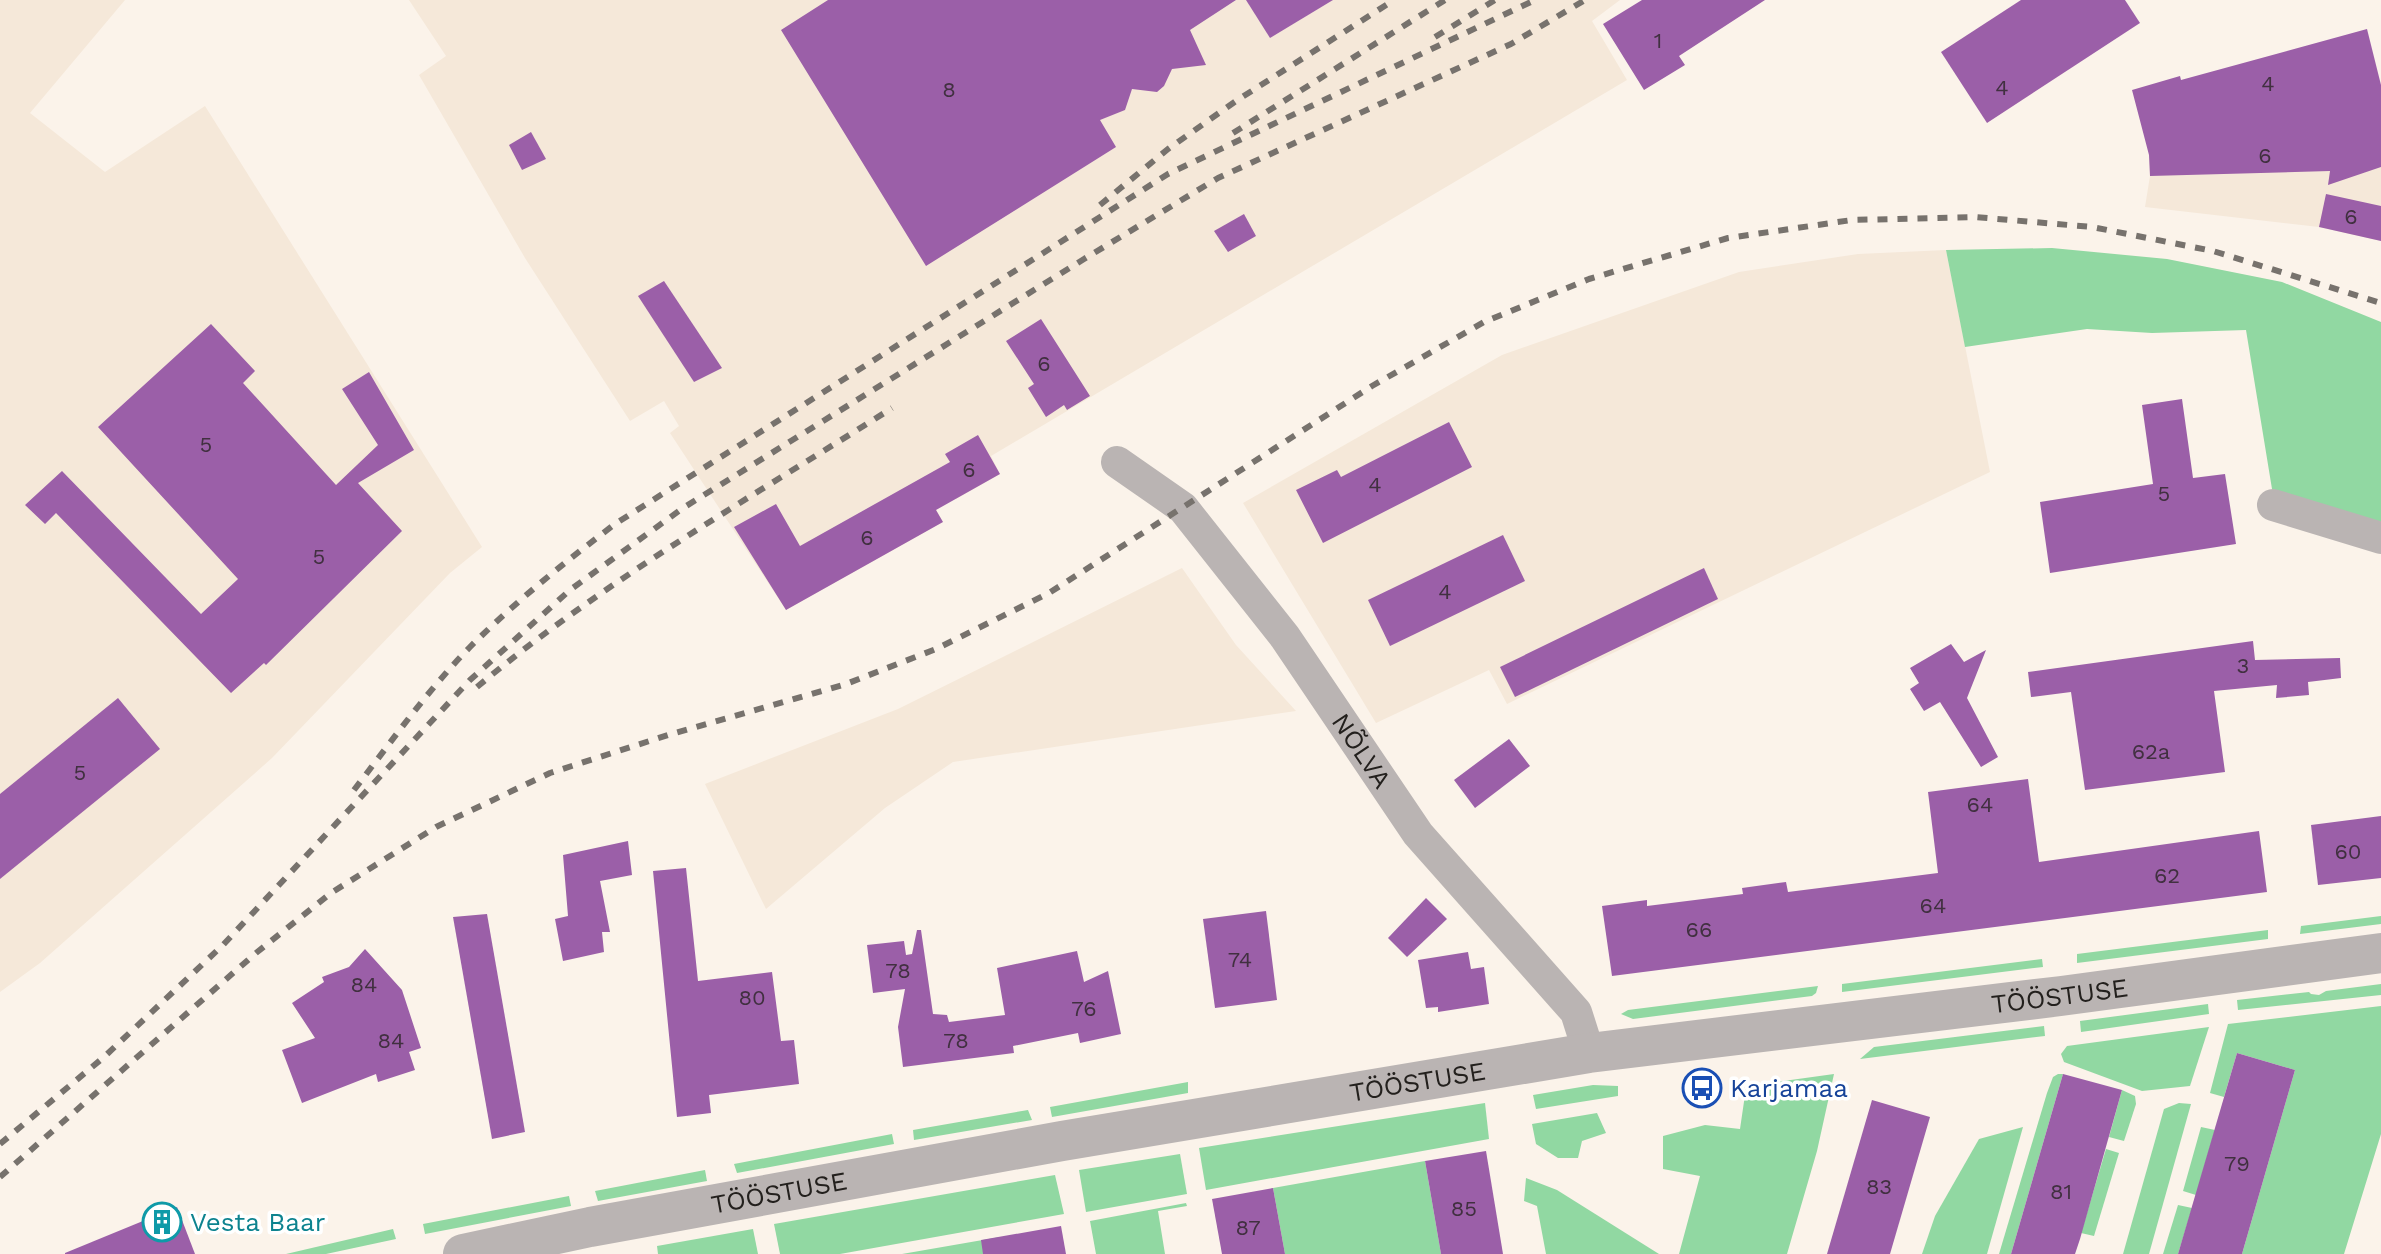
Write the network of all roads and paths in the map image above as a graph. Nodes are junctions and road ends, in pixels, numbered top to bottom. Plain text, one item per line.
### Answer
1 (1117, 462) dead end
2 (2273, 505) dead end
3 (2381, 538) edge
4 (2381, 953) edge
5 (1589, 1053) junction
6 (463, 1254) edge

1 - 5 street, NÕLVA
2 - 3 street
4 - 5 street, TÖÖSTUSE
5 - 6 street, TÖÖSTUSE

